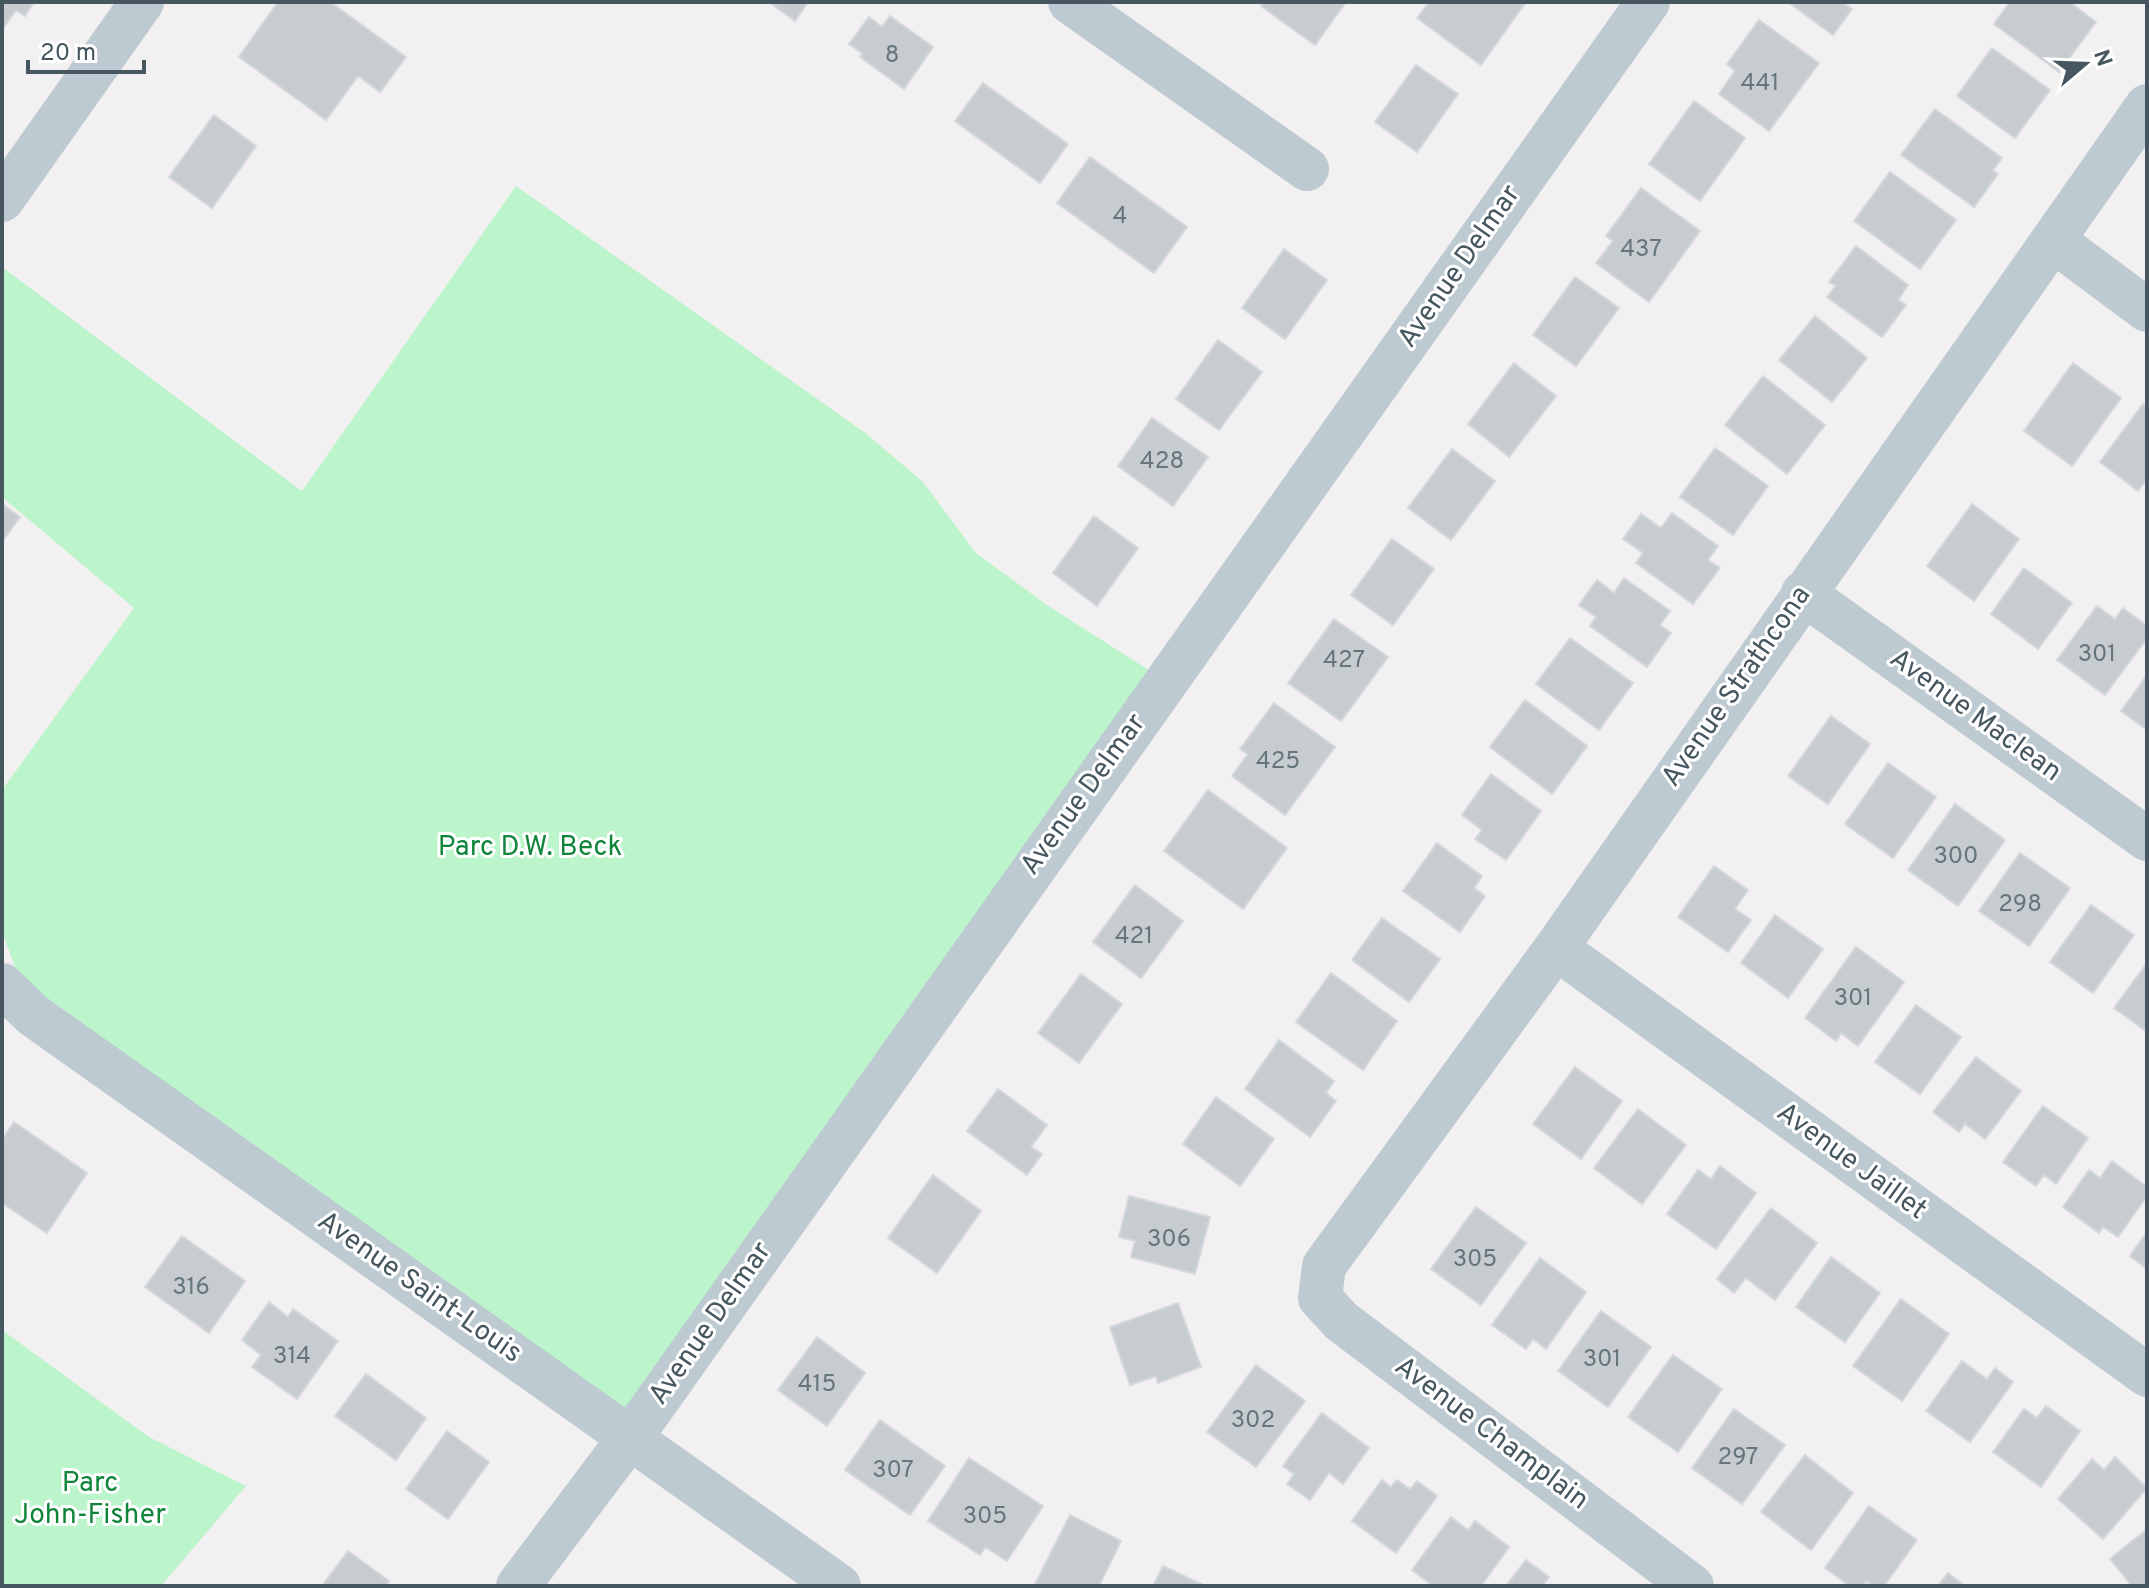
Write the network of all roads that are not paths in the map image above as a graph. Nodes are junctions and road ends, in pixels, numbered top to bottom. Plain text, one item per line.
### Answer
1 (142, 2) edge
2 (1070, 2) edge
3 (1648, 2) edge
4 (2147, 106) edge
5 (1307, 169) dead end
6 (2, 200) edge
7 (2053, 240) junction
8 (2147, 310) edge
9 (1803, 593) junction
10 (2147, 839) edge
11 (1556, 948) junction
12 (2, 985) edge
13 (1324, 1266) joint
14 (2147, 1375) edge
15 (631, 1436) junction
16 (518, 1586) edge
17 (839, 1586) edge
18 (1692, 1586) edge

1 - 6 street
2 - 5 street
3 - 15 street, Avenue Delmar
4 - 7 street, Avenue Strathcona
7 - 8 street
7 - 9 street, Avenue Strathcona
9 - 10 street, Avenue Maclean
9 - 11 street, Avenue Strathcona
11 - 13 street, Avenue Strathcona
11 - 14 street, Avenue Jaillet
12 - 15 street, Avenue Saint-Louis
13 - 18 street, Avenue Champlain
15 - 16 street, Avenue Delmar
15 - 17 street, Avenue Saint-Louis

